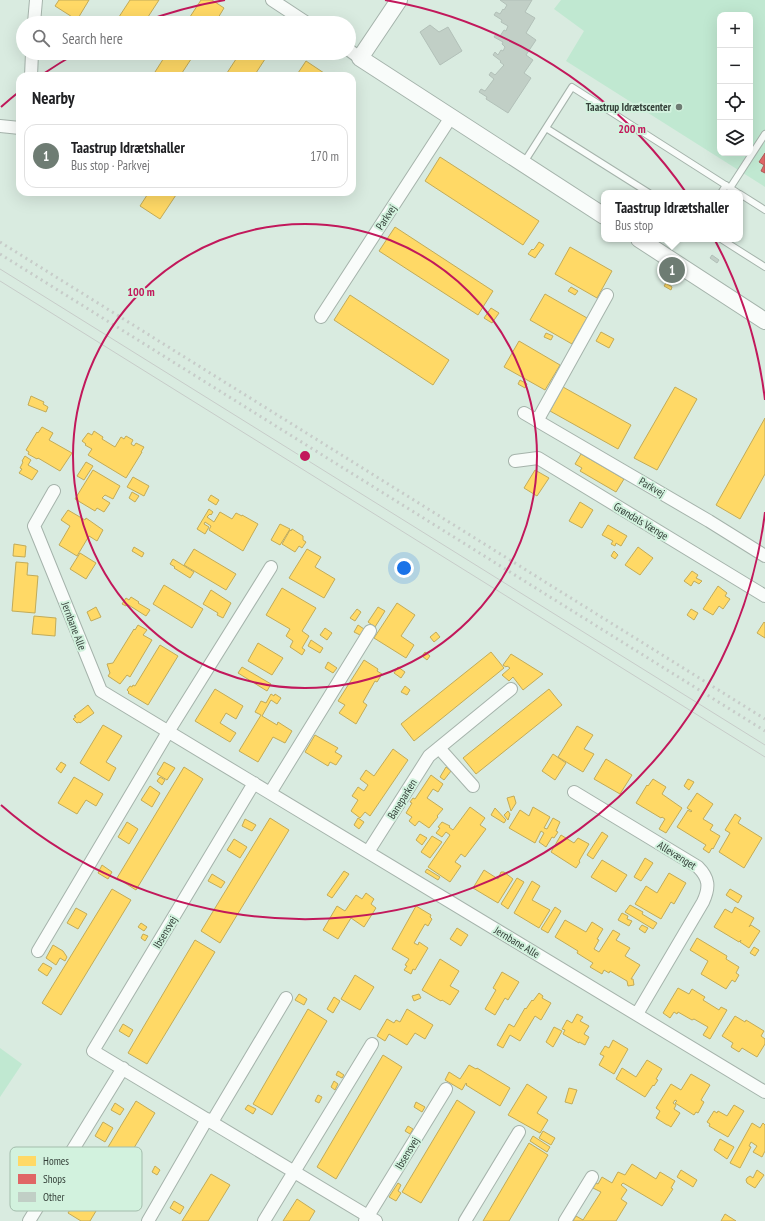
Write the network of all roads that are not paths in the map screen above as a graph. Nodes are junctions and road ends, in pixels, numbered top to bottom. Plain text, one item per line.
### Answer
1 (36, 0) edge
2 (272, 0) edge
3 (399, 0) edge
4 (35, 16) edge
5 (296, 16) edge
6 (356, 53) edge
7 (356, 55) edge
8 (32, 60) edge
9 (31, 72) edge
10 (451, 117) junction
11 (0, 126) edge
12 (16, 128) edge
13 (546, 128) junction
14 (765, 134) edge
15 (523, 164) junction
16 (728, 186) junction
17 (644, 190) edge
18 (724, 190) edge
19 (734, 190) edge
20 (743, 196) edge
21 (765, 210) edge
22 (601, 214) edge
23 (644, 242) edge
24 (726, 242) edge
25 (765, 267) edge
26 (607, 295) dead end
27 (321, 317) dead end
28 (765, 321) edge
29 (524, 414) dead end
30 (537, 421) junction
31 (515, 461) dead end
32 (54, 491) dead end
33 (765, 556) edge
34 (272, 567) dead end
35 (765, 596) edge
36 (370, 630) dead end
37 (511, 689) dead end
38 (168, 732) junction
39 (439, 748) junction
40 (254, 784) junction
41 (473, 786) dead end
42 (574, 792) dead end
43 (270, 793) junction
44 (368, 852) junction
45 (38, 951) dead end
46 (286, 998) dead end
47 (637, 1014) junction
48 (372, 1044) dead end
49 (123, 1068) junction
50 (446, 1089) dead end
51 (765, 1092) edge
52 (210, 1121) junction
53 (519, 1132) dead end
54 (74, 1147) edge
55 (294, 1172) junction
56 (592, 1177) dead end
57 (35, 1211) edge
58 (370, 1219) edge
59 (29, 1221) edge
60 (148, 1221) edge
61 (264, 1221) edge
62 (465, 1221) edge
63 (565, 1221) edge

1 - 4 street
2 - 5 street
3 - 6 street
7 - 10 street
8 - 9 street
10 - 15 street
10 - 27 street, Parkvej
11 - 12 street
13 - 15 lane
13 - 16 lane
13 - 17 lane
14 - 16 lane
15 - 22 street
16 - 18 lane
16 - 19 lane
20 - 21 lane
23 - 28 street
24 - 25 lane
26 - 30 street
29 - 30 street, Parkvej
30 - 33 street, Parkvej
31 - 35 street, Grøndals Vænge
32 - 38 street, Jernbane Alle
34 - 38 street
36 - 43 street
37 - 39 street, Baneparken
38 - 40 street, Jernbane Alle
38 - 45 street
39 - 41 street
39 - 44 street, Baneparken
40 - 43 street, Jernbane Alle
40 - 49 street, Ibsensvej
42 - 47 street, Allevænget
43 - 44 street, Jernbane Alle
44 - 47 street, Jernbane Alle
46 - 52 street
47 - 51 street, Jernbane Alle
48 - 55 street
49 - 52 street, Ibsensvej
49 - 54 street
50 - 58 street, Ibsensvej
52 - 55 street, Ibsensvej
52 - 60 street
53 - 62 street
55 - 58 street, Ibsensvej
55 - 61 street
56 - 63 street
57 - 59 street

